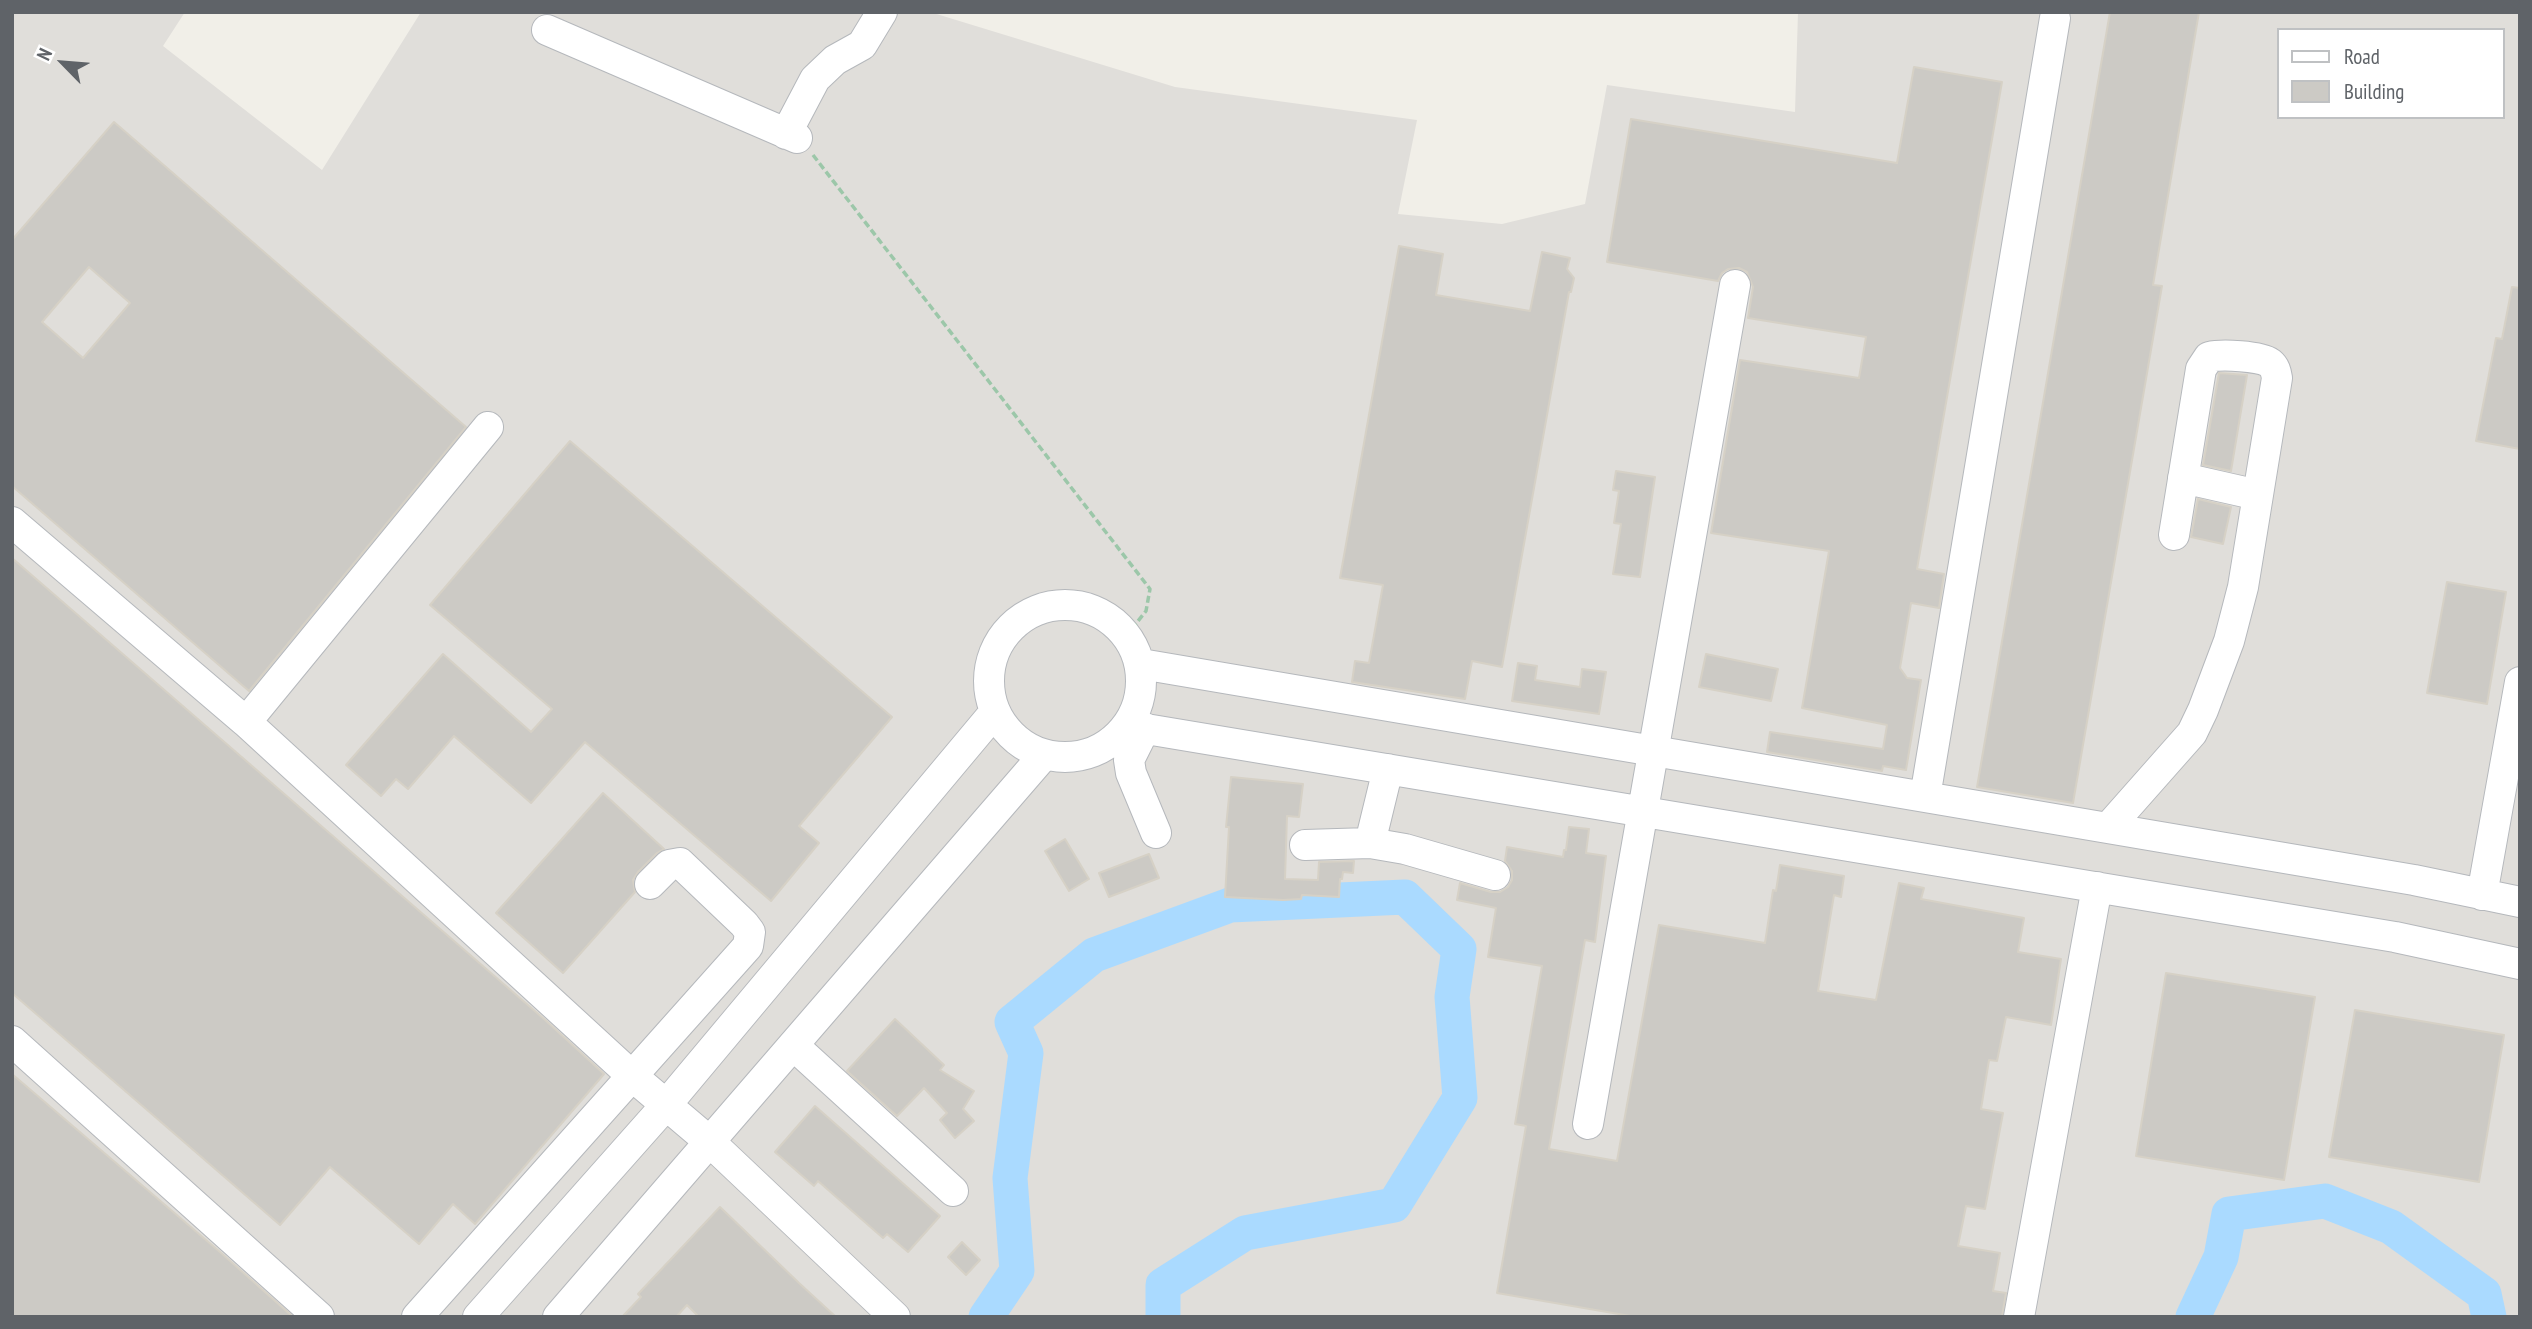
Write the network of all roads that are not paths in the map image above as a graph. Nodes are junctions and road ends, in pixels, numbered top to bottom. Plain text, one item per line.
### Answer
1 (882, 12) edge
2 (2055, 18) dead end
3 (547, 30) dead end
4 (1735, 285) dead end
5 (488, 427) dead end
6 (2183, 478) junction
7 (2259, 495) junction
8 (12, 523) edge
9 (2174, 536) dead end
10 (1141, 664) junction
11 (2520, 682) edge
12 (995, 713) junction
13 (246, 722) junction
14 (1137, 727) junction
15 (1654, 751) junction
16 (1043, 756) junction
17 (1388, 769) junction
18 (1925, 797) junction
19 (1643, 812) junction
20 (2108, 828) junction
21 (1156, 833) dead end
22 (1370, 843) junction
23 (1305, 845) dead end
24 (1495, 875) dead end
25 (650, 884) dead end
26 (2097, 887) junction
27 (2482, 895) junction
28 (2520, 902) edge
29 (2520, 964) edge
30 (12, 1041) edge
31 (793, 1045) junction
32 (632, 1074) junction
33 (666, 1105) junction
34 (1588, 1124) dead end
35 (710, 1142) junction
36 (953, 1191) dead end
37 (319, 1317) edge
38 (417, 1317) edge
39 (478, 1317) edge
40 (558, 1317) edge
41 (895, 1317) edge
42 (2019, 1317) edge

1 - 3 street
2 - 18 street
4 - 15 street
5 - 13 street
6 - 7 street
6 - 7 street
6 - 9 street
7 - 20 street
8 - 13 street
10 - 12 street
10 - 14 street
10 - 15 street
11 - 27 street
12 - 16 street
12 - 33 street
13 - 32 street
14 - 16 street
14 - 17 street
14 - 21 street
15 - 18 street
15 - 19 street
16 - 31 street
17 - 19 street
17 - 22 street
18 - 20 street
19 - 26 street
19 - 34 street
20 - 27 street
22 - 23 street
22 - 24 street
25 - 32 street
26 - 29 street
26 - 42 street
27 - 28 street
30 - 37 street
31 - 35 street
31 - 36 street
32 - 33 street
32 - 38 street
33 - 35 street
33 - 39 street
35 - 40 street
35 - 41 street

